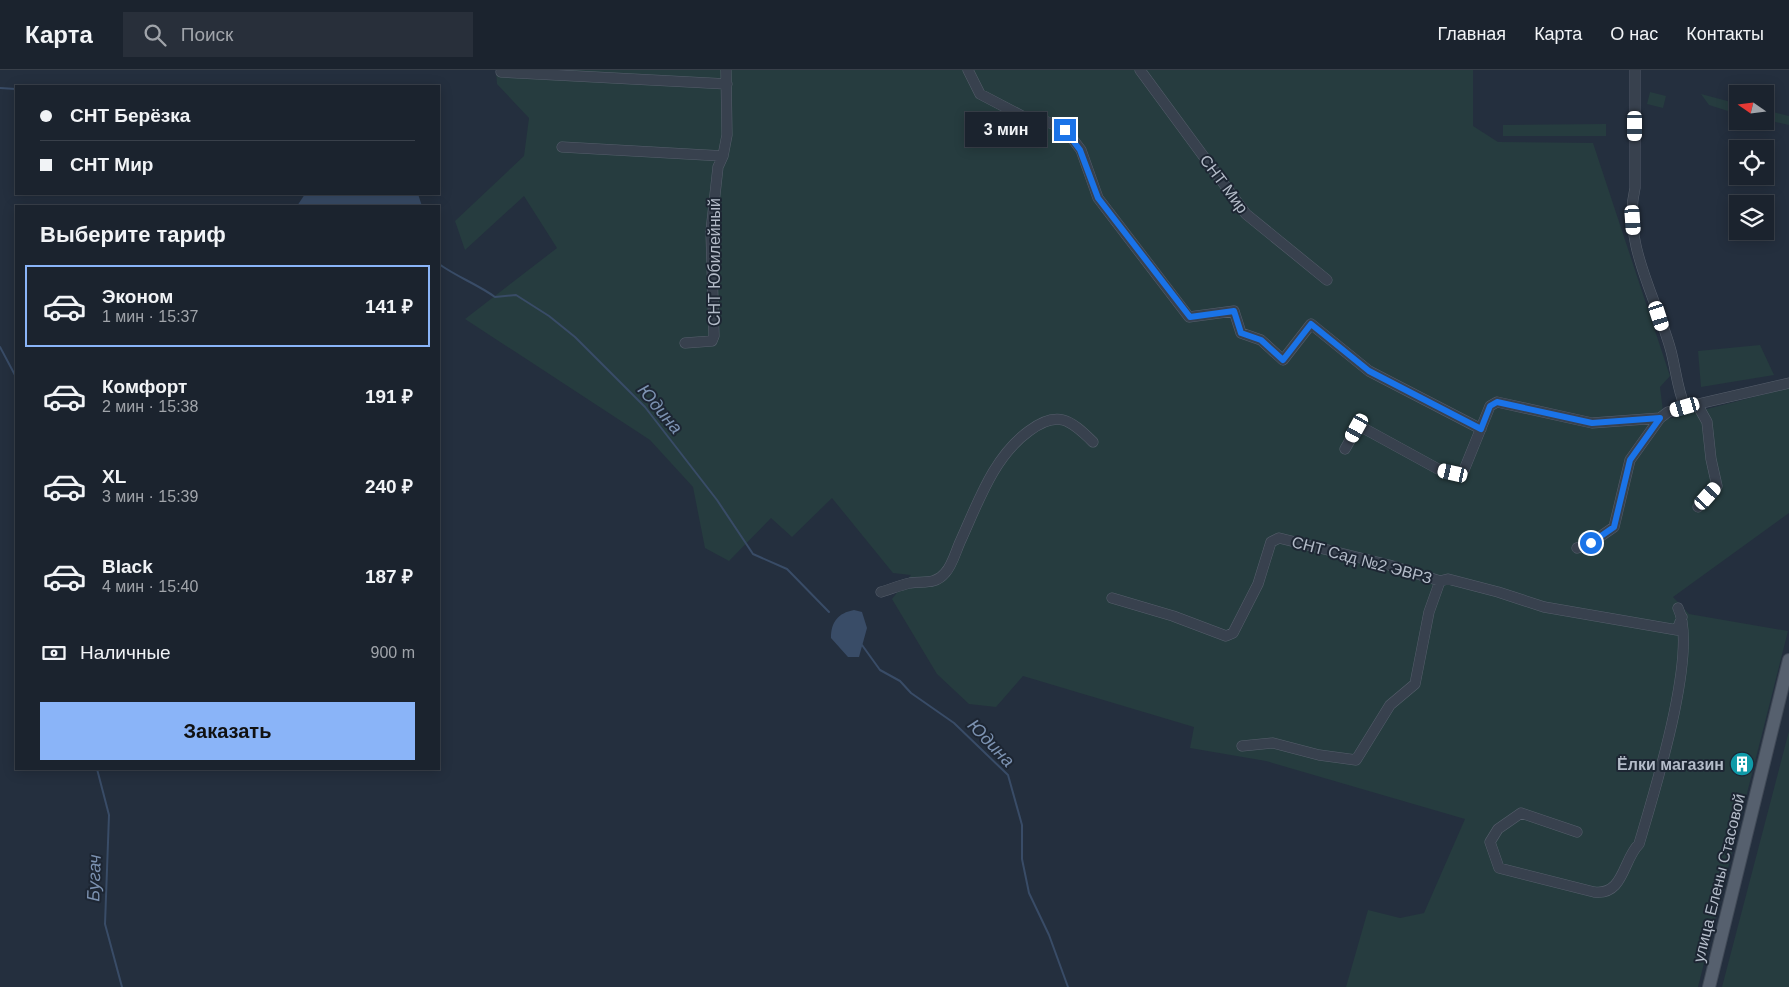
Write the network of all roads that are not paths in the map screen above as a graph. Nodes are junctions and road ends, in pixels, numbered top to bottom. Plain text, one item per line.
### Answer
1 (726, 70) edge
2 (968, 70) edge
3 (1140, 70) edge
4 (1636, 70) edge
5 (501, 72) dead end
6 (727, 84) junction
7 (562, 147) dead end
8 (723, 156) junction
9 (1327, 280) dead end
10 (685, 343) dead end
11 (1789, 383) edge
12 (1697, 404) junction
13 (1685, 407) junction
14 (1660, 418) junction
15 (1481, 429) junction
16 (1093, 442) dead end
17 (1346, 449) dead end
18 (1698, 507) dead end
19 (1577, 548) dead end
20 (1440, 581) junction
21 (881, 592) dead end
22 (1112, 598) dead end
23 (1789, 660) edge
24 (1242, 746) dead end
25 (1577, 832) dead end
26 (1709, 987) edge

1 - 6 street, СНТ Юбилейный
2 - 15 street
3 - 9 street, СНТ Мир
4 - 13 street
5 - 6 street
6 - 8 street, СНТ Юбилейный
7 - 8 street
8 - 10 street, СНТ Юбилейный
11 - 12 street
12 - 13 street
12 - 18 street
13 - 14 street
14 - 15 street
14 - 19 street
15 - 17 street
16 - 21 street
20 - 22 street, СНТ Сад №2 ЭВРЗ
20 - 24 street, СНТ Сад №2 ЭВРЗ
20 - 25 street, СНТ Сад №2 ЭВРЗ
23 - 26 main road, улица Елены Стасовой

